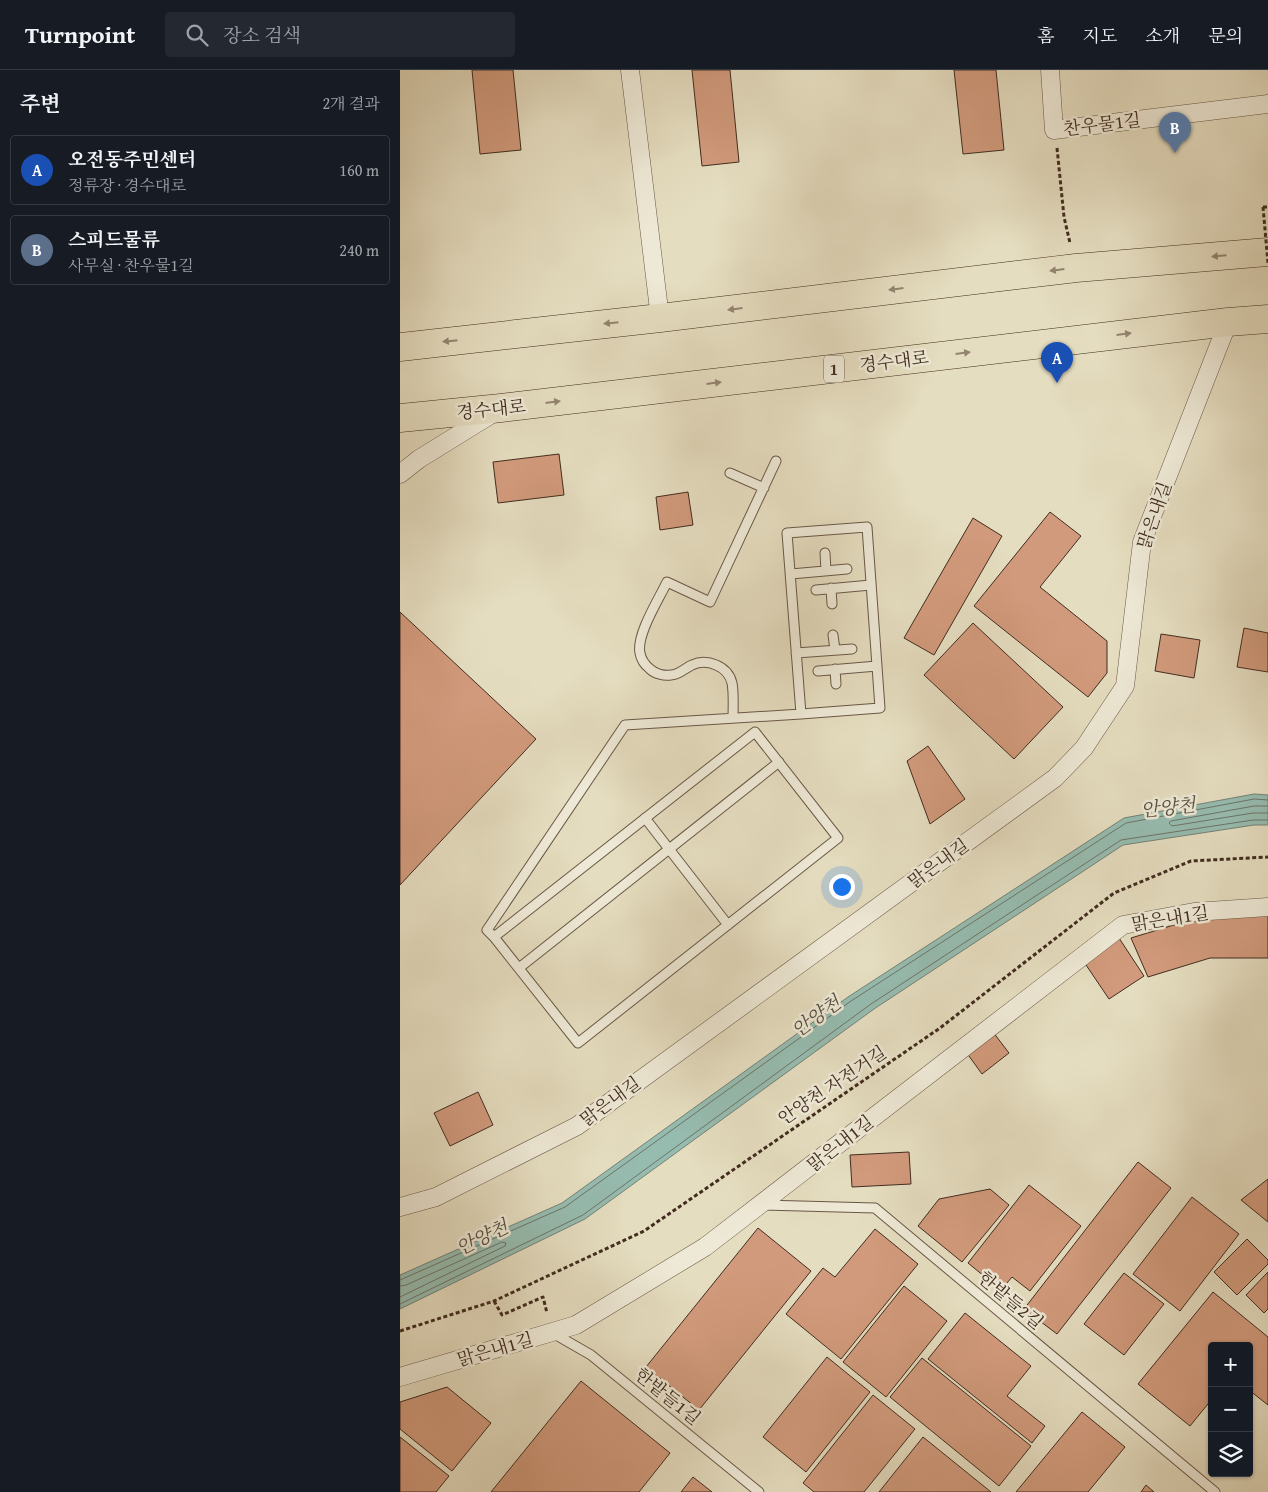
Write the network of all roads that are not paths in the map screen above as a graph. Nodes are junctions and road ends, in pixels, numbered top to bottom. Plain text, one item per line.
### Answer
1 (630, 70) edge
2 (1050, 70) edge
3 (1268, 104) edge
4 (1268, 252) edge
5 (660, 318) junction
6 (1268, 319) edge
7 (1228, 322) junction
8 (400, 347) edge
9 (501, 408) junction
10 (400, 418) edge
11 (776, 461) dead end
12 (730, 473) dead end
13 (400, 474) edge
14 (764, 488) junction
15 (825, 553) dead end
16 (847, 569) dead end
17 (826, 571) junction
18 (790, 574) junction
19 (871, 585) junction
20 (832, 588) junction
21 (816, 590) dead end
22 (832, 604) dead end
23 (833, 634) dead end
24 (852, 648) dead end
25 (835, 650) junction
26 (796, 653) junction
27 (877, 666) junction
28 (835, 669) junction
29 (818, 670) dead end
30 (836, 684) dead end
31 (801, 714) junction
32 (733, 718) junction
33 (779, 762) junction
34 (645, 818) junction
35 (669, 849) junction
36 (1268, 907) edge
37 (728, 925) junction
38 (494, 937) junction
39 (518, 968) junction
40 (759, 1205) junction
41 (400, 1207) edge
42 (551, 1332) junction
43 (400, 1377) edge
44 (759, 1492) edge
45 (1215, 1492) edge

1 - 5 street
2 - 3 street, 찬우물1길
4 -> 5 main road
5 -> 8 main road
6 - 7 main road, 경수대로 / 1
9 -> 7 main road, 경수대로 / 1
7 - 41 street, 맑은내길
9 - 10 main road, 경수대로 / 1
9 - 13 street
11 - 14 lane
12 - 14 lane
14 - 32 lane
15 - 17 lane
16 - 17 lane
17 - 18 lane
18 - 19 lane
18 - 26 lane
19 - 20 lane
19 - 27 lane
20 - 21 lane
20 - 22 lane
23 - 25 lane
24 - 25 lane
25 - 26 lane
26 - 31 lane
27 - 28 lane
27 - 31 lane
28 - 29 lane
28 - 30 lane
31 - 32 lane
32 - 38 lane
33 - 34 lane
33 - 35 lane
33 - 37 lane
34 - 35 lane
34 - 38 lane
35 - 37 lane
35 - 39 lane
36 - 40 street, 맑은내1길
37 - 39 lane
38 - 39 lane
40 - 42 street, 맑은내1길
40 - 45 lane, 한밭들2길
42 - 43 street, 맑은내1길
42 - 44 lane, 한밭들1길

